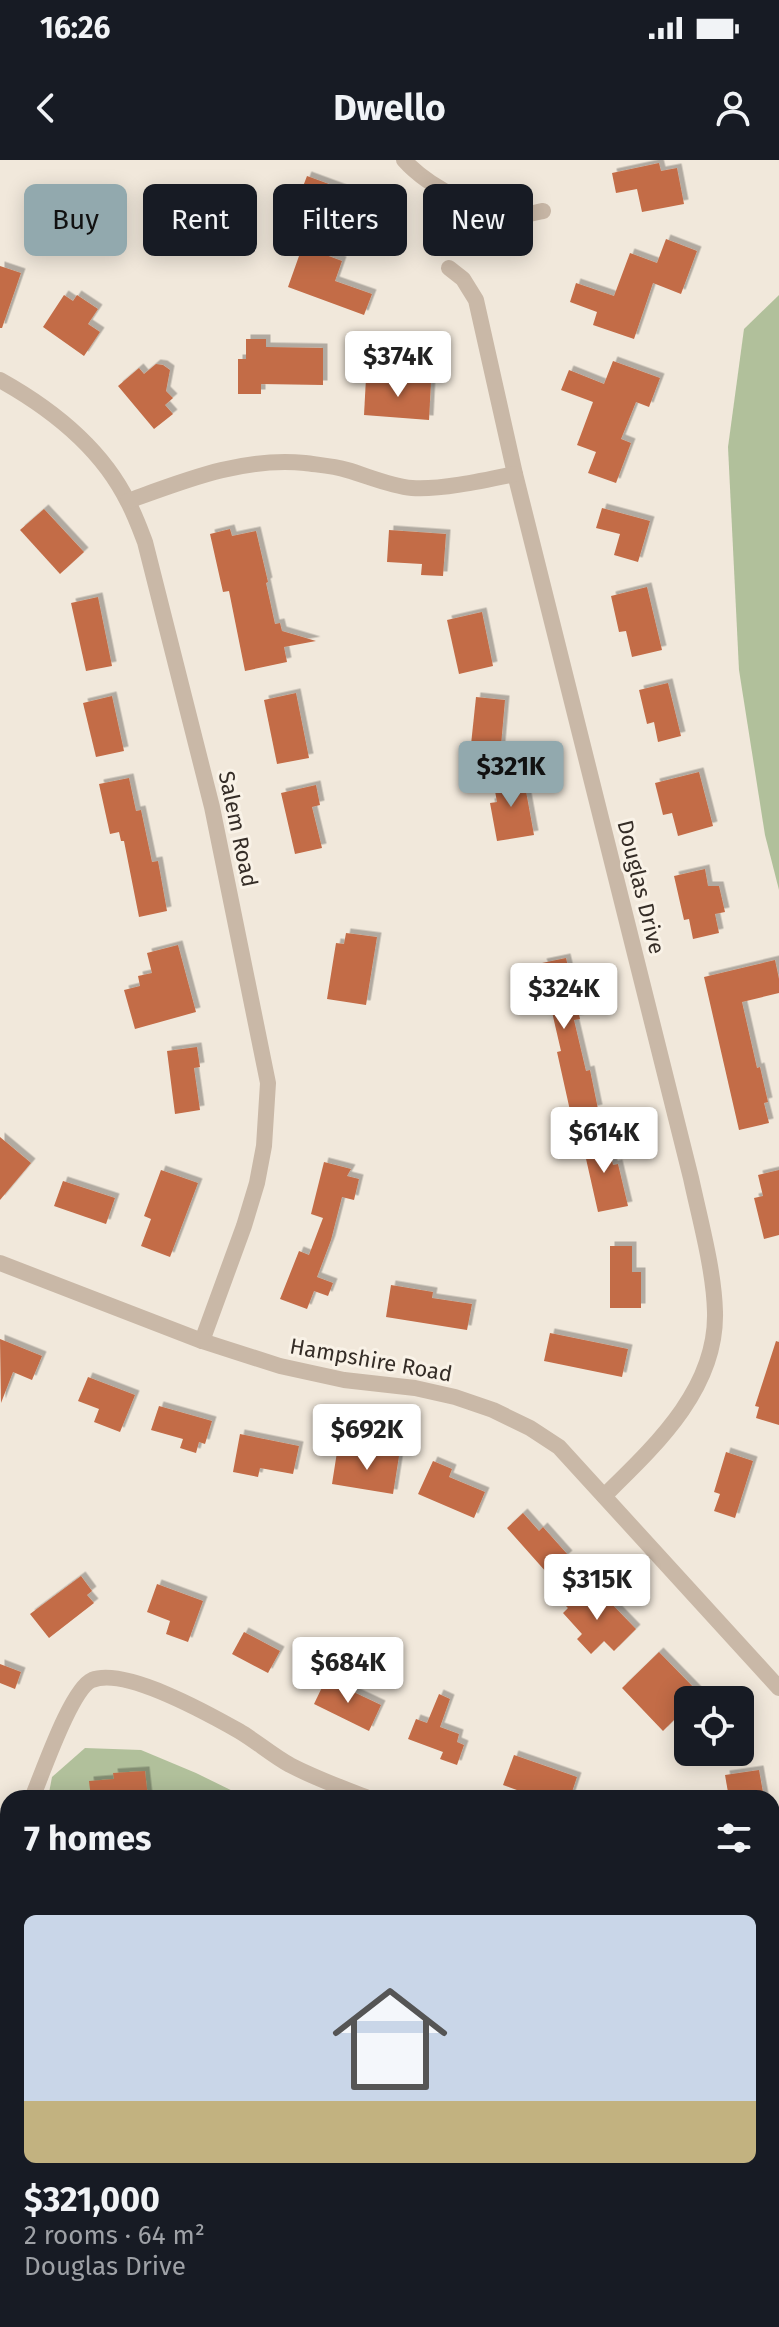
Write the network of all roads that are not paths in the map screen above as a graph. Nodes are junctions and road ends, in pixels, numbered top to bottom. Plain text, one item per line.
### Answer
1 (404, 160) edge
2 (543, 211) dead end
3 (449, 268) dead end
4 (0, 380) edge
5 (515, 474) junction
6 (128, 501) junction
7 (0, 1263) edge
8 (202, 1341) junction
9 (604, 1496) junction
10 (779, 1688) edge
11 (35, 1790) edge
12 (348, 1790) edge

1 - 2 street
3 - 5 street, Douglas Drive
4 - 6 street, Salem Road
5 - 6 street
5 - 9 street, Douglas Drive
6 - 8 street, Salem Road
7 - 8 street, Hampshire Road
8 - 9 street, Hampshire Road
9 - 10 street, Hampshire Road
11 - 12 street

